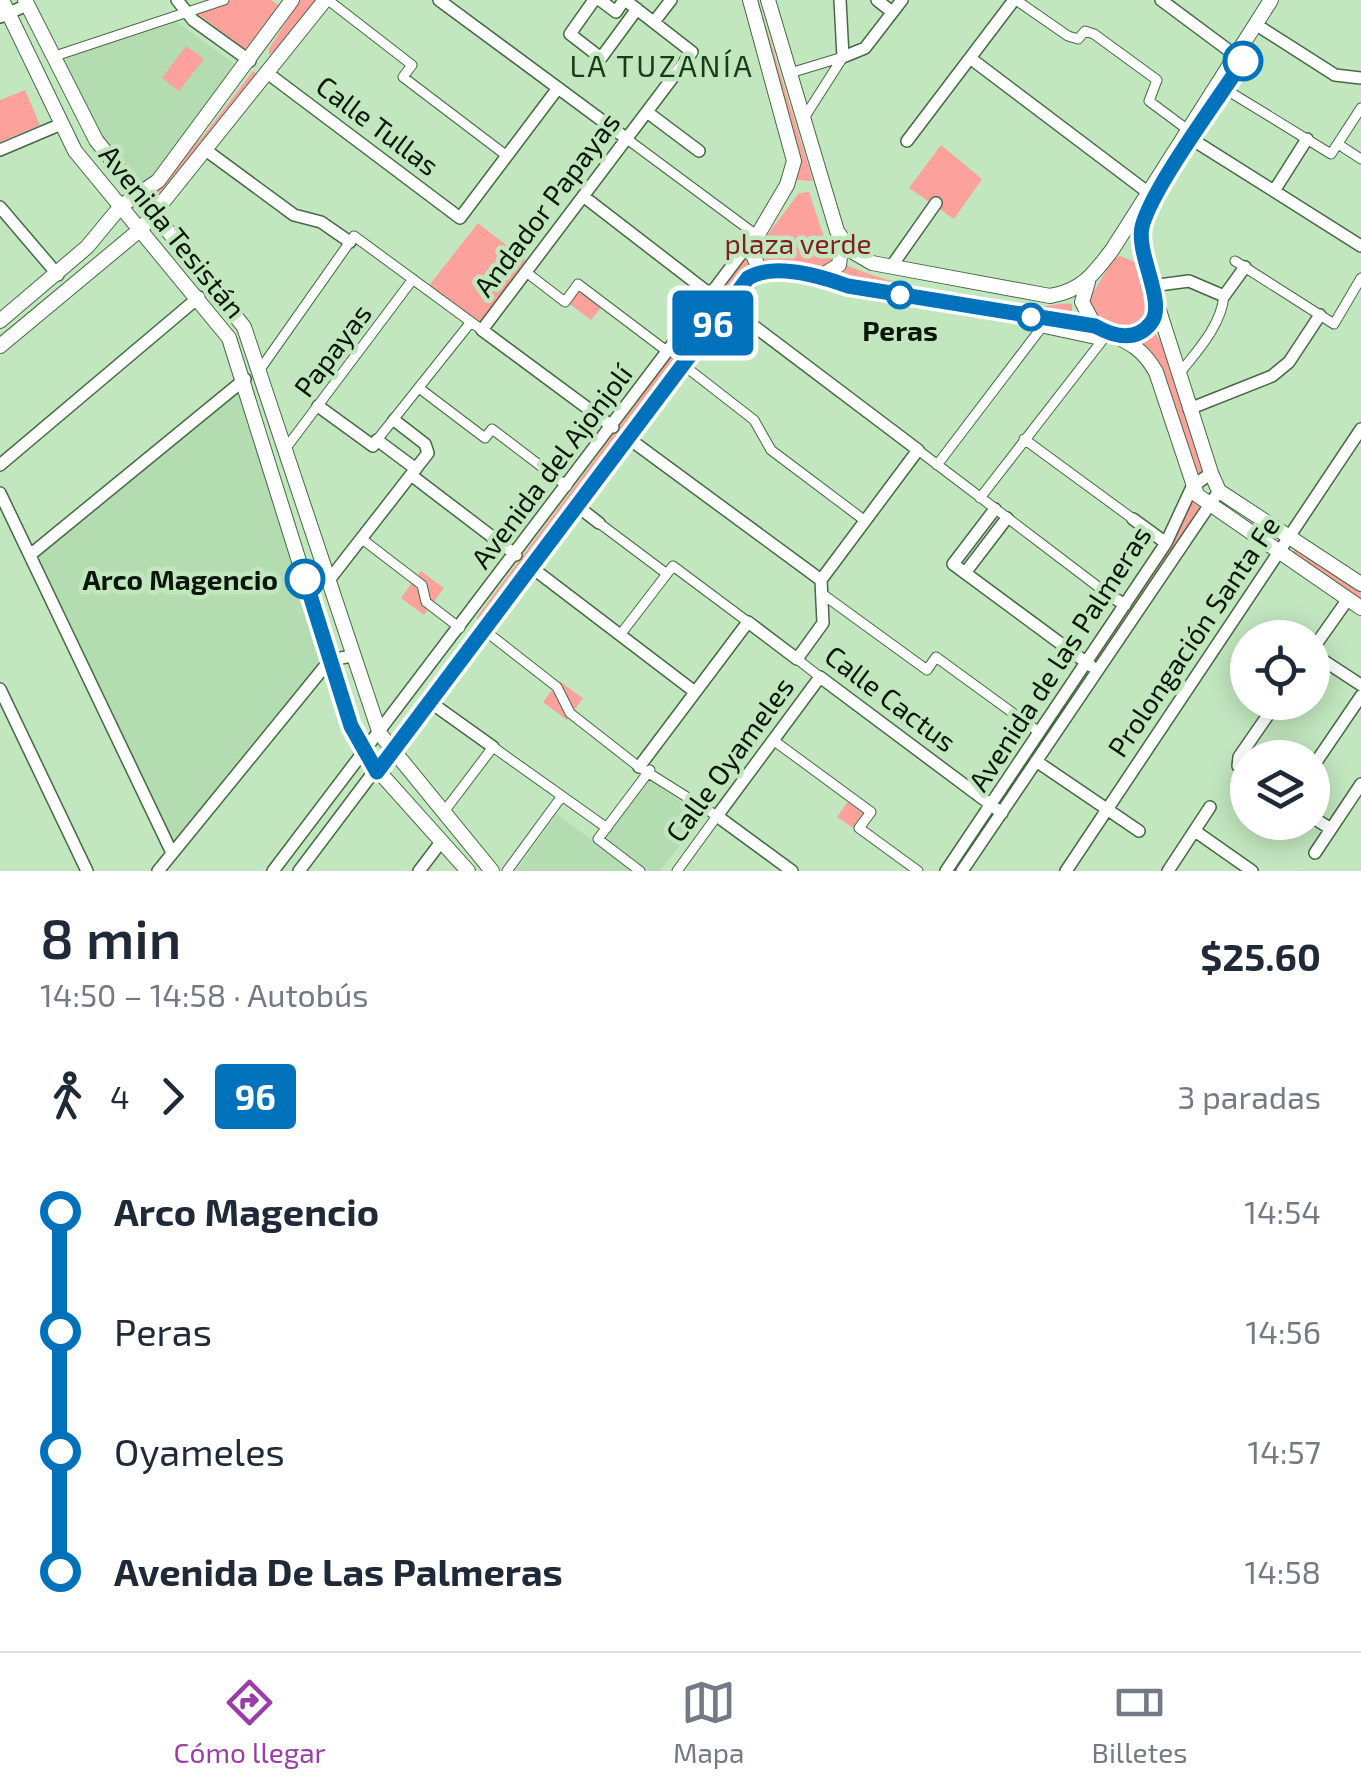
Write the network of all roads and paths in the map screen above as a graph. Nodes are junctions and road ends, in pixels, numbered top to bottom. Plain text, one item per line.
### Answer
1 (178, 0) edge
2 (224, 0) edge
3 (326, 0) edge
4 (439, 0) edge
5 (574, 0) edge
6 (625, 0) edge
7 (670, 0) edge
8 (750, 0) edge
9 (768, 0) edge
10 (840, 0) edge
11 (877, 0) edge
12 (902, 0) edge
13 (1015, 0) edge
14 (1161, 0) edge
15 (1271, 0) edge
16 (1282, 0) edge
17 (26, 2) edge
18 (286, 2) edge
19 (594, 3) edge
20 (637, 9) junction
21 (3, 10) edge
22 (892, 12) junction
23 (186, 13) junction
24 (654, 22) junction
25 (1264, 29) junction
26 (52, 57) junction
27 (843, 57) junction
28 (970, 58) junction
29 (1239, 59) junction
30 (250, 60) junction
31 (266, 72) junction
32 (790, 73) junction
33 (1361, 78) edge
34 (558, 88) junction
35 (1225, 89) junction
36 (1361, 108) edge
37 (646, 112) junction
38 (804, 119) junction
39 (59, 125) junction
40 (1190, 135) junction
41 (627, 139) junction
42 (1307, 139) junction
43 (907, 141) dead end
44 (1338, 144) junction
45 (0, 150) edge
46 (207, 150) junction
47 (699, 151) dead end
48 (507, 156) junction
49 (1361, 158) edge
50 (788, 186) junction
51 (824, 186) junction
52 (1274, 192) junction
53 (139, 194) junction
54 (583, 196) junction
55 (1152, 196) junction
56 (936, 203) dead end
57 (121, 206) junction
58 (0, 207) edge
59 (155, 213) junction
60 (142, 228) junction
61 (755, 234) junction
62 (842, 241) junction
63 (350, 242) junction
64 (1361, 246) edge
65 (1112, 250) junction
66 (1141, 254) junction
67 (1240, 264) joint
68 (891, 267) junction
69 (760, 271) junction
70 (526, 272) junction
71 (58, 274) junction
72 (821, 276) junction
73 (1361, 278) edge
74 (414, 279) junction
75 (1088, 281) junction
76 (1151, 286) junction
77 (710, 294) junction
78 (1224, 296) junction
79 (198, 297) junction
80 (1156, 304) junction
81 (726, 305) junction
82 (1320, 315) junction
83 (0, 321) edge
84 (1046, 324) junction
85 (477, 326) junction
86 (1100, 333) junction
87 (1125, 337) junction
88 (0, 346) edge
89 (668, 352) junction
90 (682, 364) junction
91 (261, 368) junction
92 (1178, 375) junction
93 (247, 386) junction
94 (267, 387) junction
95 (419, 388) junction
96 (318, 406) junction
97 (1189, 409) junction
98 (394, 420) junction
99 (613, 427) junction
100 (1361, 429) edge
101 (628, 438) junction
102 (1024, 439) junction
103 (375, 443) junction
104 (286, 448) junction
105 (918, 450) junction
106 (0, 465) edge
107 (937, 465) junction
108 (414, 472) junction
109 (1210, 473) junction
110 (567, 486) junction
111 (1192, 487) junction
112 (1219, 491) junction
113 (0, 493) edge
114 (980, 498) junction
115 (1209, 504) junction
116 (576, 506) junction
117 (995, 509) junction
118 (1007, 518) junction
119 (1134, 519) joint
120 (864, 520) junction
121 (599, 523) joint
122 (1290, 536) junction
123 (362, 539) junction
124 (1166, 543) junction
125 (1279, 554) junction
126 (30, 555) junction
127 (516, 555) junction
128 (532, 567) junction
129 (668, 574) junction
130 (965, 574) junction
131 (329, 580) junction
132 (1361, 584) edge
133 (821, 587) junction
134 (1105, 592) joint
135 (1355, 603) edge
136 (1125, 605) junction
137 (474, 610) junction
138 (748, 622) junction
139 (487, 626) junction
140 (460, 628) junction
141 (1330, 631) edge
142 (620, 635) junction
143 (352, 656) junction
144 (797, 659) junction
145 (330, 660) junction
146 (1330, 663) edge
147 (1093, 668) junction
148 (820, 676) junction
149 (1361, 685) edge
150 (0, 689) edge
151 (695, 692) junction
152 (1361, 696) edge
153 (430, 702) junction
154 (1040, 732) junction
155 (380, 734) junction
156 (773, 740) junction
157 (1330, 742) edge
158 (493, 747) junction
159 (393, 752) junction
160 (364, 754) junction
161 (1036, 761) junction
162 (644, 768) junction
163 (377, 772) junction
164 (1361, 784) edge
165 (562, 796) junction
166 (1210, 807) dead end
167 (997, 809) junction
168 (1108, 810) junction
169 (443, 813) junction
170 (716, 816) junction
171 (606, 828) junction
172 (1331, 829) joint
173 (1138, 831) dead end
174 (1194, 831) junction
175 (441, 842) junction
176 (172, 853) junction
177 (1315, 853) dead end
178 (86, 871) edge
179 (158, 871) edge
180 (273, 871) edge
181 (300, 871) edge
182 (419, 871) edge
183 (468, 871) edge
184 (492, 871) edge
185 (507, 871) edge
186 (640, 871) edge
187 (677, 871) edge
188 (792, 871) edge
189 (918, 871) edge
190 (946, 871) edge
191 (962, 871) edge
192 (1066, 871) edge
193 (1168, 871) edge
194 (1252, 871) edge

1 - 23 street
2 - 23 street
3 - 31 street
3 - 48 street
4 - 34 street
5 - 19 street
6 - 19 street
6 - 20 street
7 - 24 street
8 - 50 street
9 - 32 street
10 - 27 street
11 - 22 street
12 - 22 street
13 - 28 street
13 - 40 street
14 - 29 street
15 - 29 street
16 - 25 street
17 - 21 street
17 - 26 street, Avenida Tesistán
18 - 30 street
19 - 20 street
20 - 24 street
21 - 39 street, Avenida Tesistán
22 - 27 street
23 - 26 street
23 - 30 street
24 - 37 street
25 - 29 street
25 - 33 street
26 - 53 street, Avenida Tesistán
27 - 32 street
27 - 38 street
28 - 43 street
28 - 55 street
29 - 35 street
29 - 40 street
30 - 53 street
31 - 46 street
31 - 48 street, Calle Tullas
32 - 38 street
34 - 41 street
34 - 48 street
35 - 40 street
35 - 42 street
36 - 44 street
37 - 41 street, Andador Papayas
37 - 47 street, Andador Papayas
38 - 51 street
39 - 45 street
39 - 57 street, Avenida Tesistán
40 - 52 street
40 - 55 street
41 - 54 street, Andador Papayas
41 - 61 street
42 - 44 street
42 - 52 street
44 - 49 street
46 - 59 street
46 - 63 street
50 - 51 street
50 - 61 street
51 - 62 street
52 - 64 street
53 - 57 street
53 - 59 street, Avenida Tesistán
54 - 70 street, Andador Papayas
54 - 77 street
55 - 65 street
55 - 66 street
56 - 68 street
57 - 60 street, Avenida Tesistán
57 - 71 street
58 - 71 street
59 - 60 street
59 - 91 street, Avenida Tesistán
60 - 79 street, Avenida Tesistán
60 - 88 street
61 - 69 street
61 - 77 street, Avenida del Ajonjolí
62 - 68 street
62 - 72 street
63 - 74 street
63 - 91 street
65 - 66 street
65 - 75 street
66 - 76 street
67 - 78 street
67 - 82 street
68 - 75 street
69 - 72 street
69 - 81 street, Avenida del Ajonjolí
70 - 85 street, Andador Papayas
70 - 89 street
71 - 83 street
72 - 84 street
73 - 82 street
74 - 85 street
74 - 96 street, Papayas
75 - 86 street
76 - 78 street
76 - 80 street
77 - 89 street, Avenida del Ajonjolí
78 - 92 street
79 - 93 street, Avenida Tesistán
79 - 106 street
80 - 87 street
80 - 92 street
81 - 90 street, Avenida del Ajonjolí
81 - 105 street
82 - 97 street
84 - 86 street
84 - 107 street
85 - 95 street, Andador Papayas
85 - 99 street
86 - 87 street
86 - 102 street
87 - 111 street
89 - 90 street, Avenida del Ajonjolí
89 - 99 street, Avenida del Ajonjolí
90 - 101 street, Avenida del Ajonjolí
90 - 120 street
91 - 94 street, Avenida Tesistán
92 - 97 street
93 - 94 street
93 - 126 street
93 - 145 street, Avenida Tesistán
94 - 104 street, Avenida Tesistán
95 - 98 street, Andador Papayas
95 - 110 street
96 - 103 street
96 - 104 street, Papayas
97 - 109 street
98 - 103 street, Andador Papayas
98 - 108 street
99 - 110 street, Avenida del Ajonjolí
100 - 122 street, Prolongación Santa Fe
101 - 116 street, Avenida del Ajonjolí
101 - 133 street
102 - 114 street
102 - 119 street
103 - 108 street
104 - 131 street, Avenida Tesistán
105 - 107 street
105 - 120 street
107 - 114 street
108 - 123 street
108 - 127 street
109 - 111 street, Avenida de las Palmeras
109 - 112 street
110 - 127 street, Avenida del Ajonjolí
111 - 115 street
111 - 124 street, Avenida de las Palmeras
112 - 115 street, Avenida de las Palmeras
112 - 122 street
113 - 126 street
114 - 117 street
115 - 125 street
115 - 147 street, Avenida de las Palmeras
116 - 121 street
116 - 128 street, Avenida del Ajonjolí
117 - 118 street
117 - 130 street
118 - 130 street
118 - 134 street
119 - 124 street
120 - 133 street
121 - 129 street
122 - 125 street, Prolongación Santa Fe
122 - 132 street
123 - 131 street
123 - 140 street
124 - 136 street, Avenida de las Palmeras
125 - 135 street
125 - 168 street, Prolongación Santa Fe
126 - 176 street
127 - 137 street, Avenida del Ajonjolí
128 - 139 street, Avenida del Ajonjolí
128 - 142 street
129 - 138 street
129 - 142 street
130 - 147 street
131 - 143 street, Avenida Tesistán
133 - 144 street
133 - 154 street
134 - 136 street
135 - 141 street
136 - 147 street, Avenida de las Palmeras
137 - 139 street, Avenida del Ajonjolí
137 - 140 street, Avenida del Ajonjolí
138 - 144 street
138 - 151 street
139 - 153 street, Avenida del Ajonjolí
139 - 162 street
140 - 155 street, Avenida del Ajonjolí
142 - 151 street
143 - 145 street
143 - 155 street, Avenida Tesistán
144 - 148 street, Calle Cactus
145 - 160 street, Avenida Tesistán
145 - 176 street
146 - 149 street
147 - 154 street, Avenida de las Palmeras
147 - 161 street, Avenida de las Palmeras
148 - 156 street, Calle Oyameles
148 - 167 street, Calle Cactus
150 - 178 street
151 - 162 street
152 - 157 street
153 - 158 street
153 - 159 street, Avenida del Ajonjolí
154 - 167 street, Avenida de las Palmeras
155 - 159 street, Avenida Tesistán
155 - 160 street, Avenida del Ajonjolí
156 - 170 street, Calle Oyameles
156 - 189 street
158 - 165 street
158 - 169 street
159 - 163 street, Avenida del Ajonjolí
159 - 169 street, Avenida Tesistán
160 - 163 street, Avenida Tesistán
160 - 180 street, Avenida del Ajonjolí
161 - 167 street, Avenida de las Palmeras
161 - 168 street
162 - 170 street
162 - 171 street
163 - 175 street, Avenida Tesistán
163 - 181 street, Avenida del Ajonjolí
164 - 172 street
165 - 171 street
165 - 185 street
166 - 174 street
167 - 190 street, Avenida de las Palmeras
167 - 191 street, Avenida de las Palmeras
168 - 173 street
168 - 192 street, Prolongación Santa Fe
169 - 184 street, Avenida Tesistán
170 - 187 street, Calle Oyameles
170 - 188 street
171 - 186 street
172 - 177 street
174 - 193 street
174 - 194 street
175 - 182 street
175 - 183 street, Avenida Tesistán
176 - 179 street

